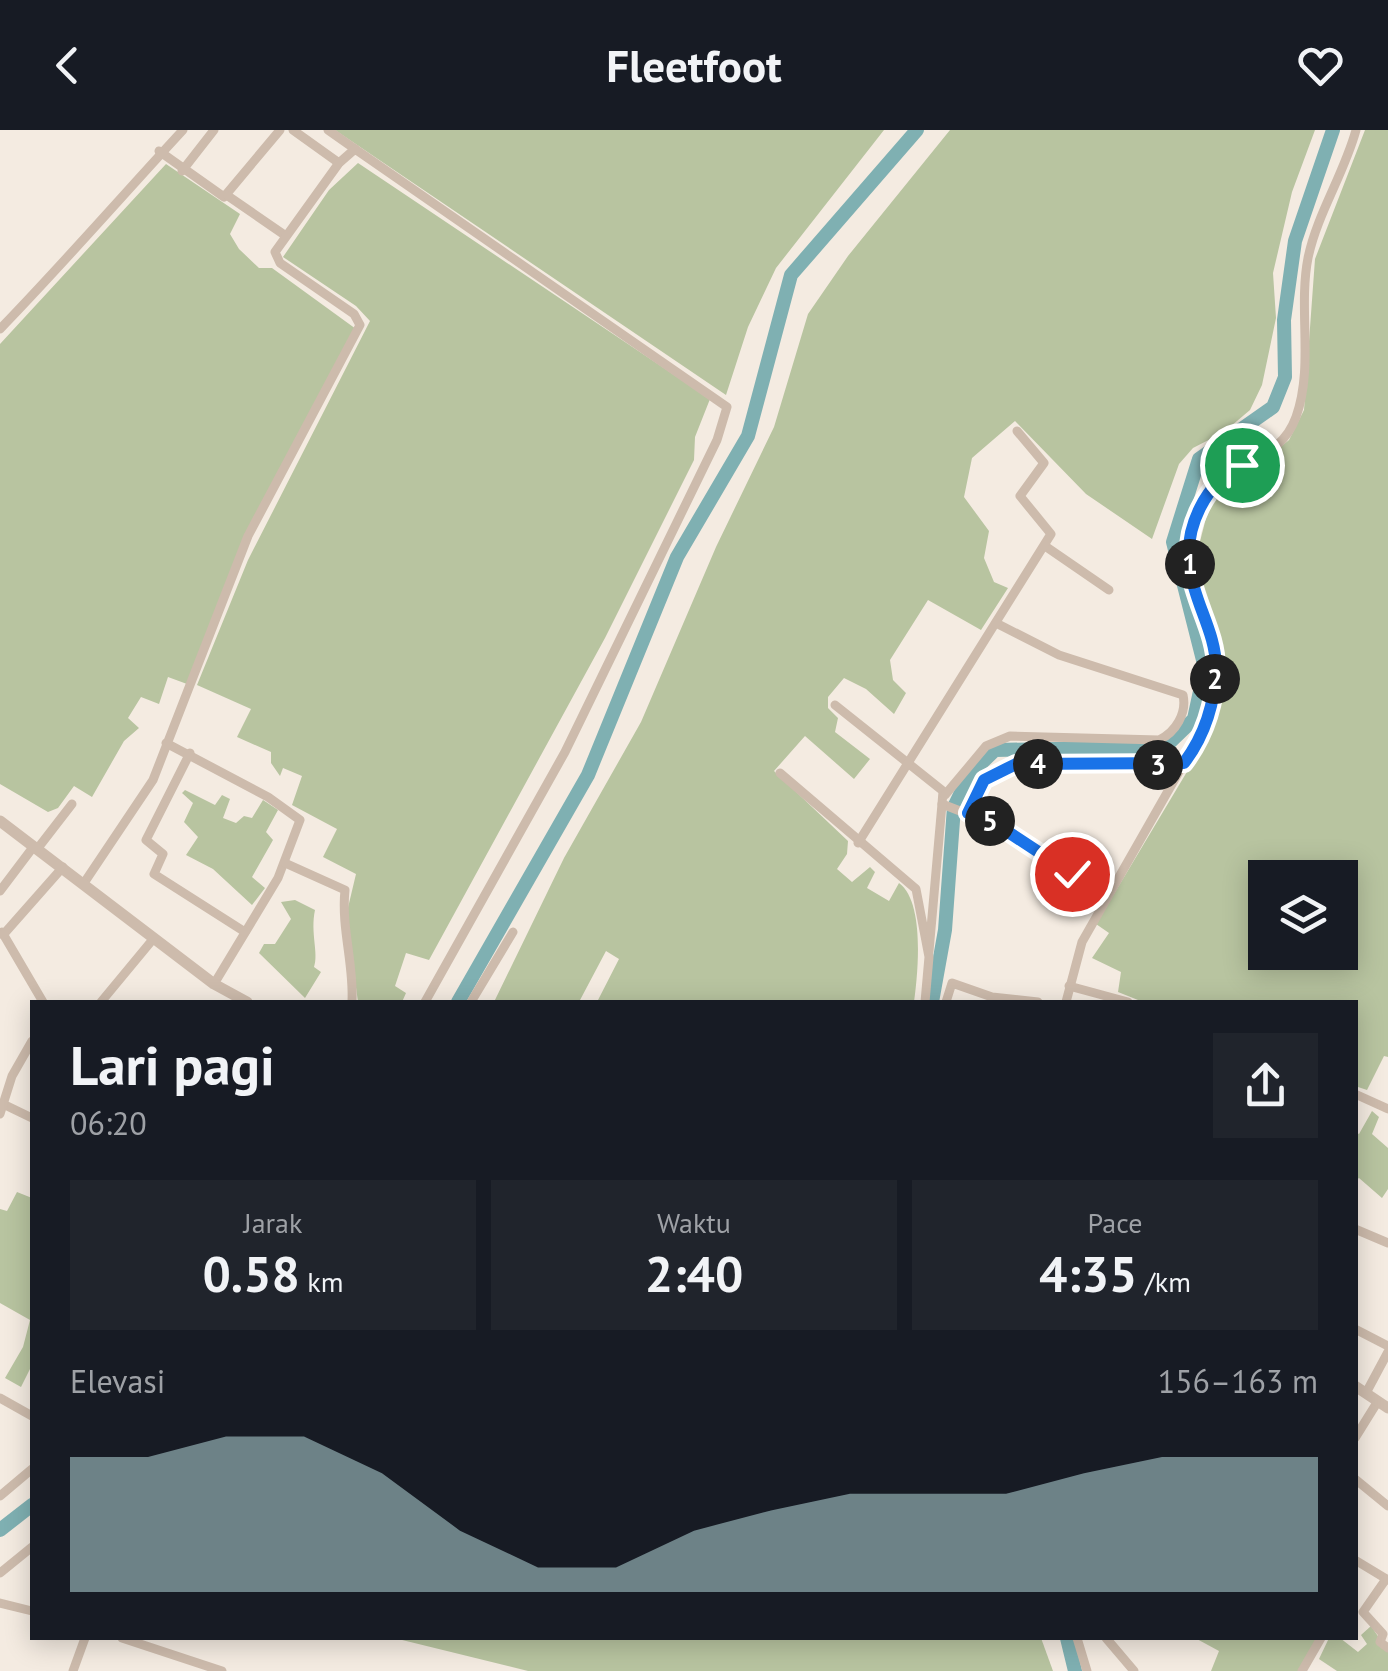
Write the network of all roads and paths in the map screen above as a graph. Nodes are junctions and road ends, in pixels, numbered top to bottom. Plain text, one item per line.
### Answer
1 (183, 130) edge
2 (214, 130) edge
3 (280, 130) edge
4 (293, 130) edge
5 (328, 130) edge
6 (1356, 130) edge
7 (162, 153) junction
8 (347, 157) junction
9 (179, 168) junction
10 (228, 196) junction
11 (286, 236) junction
12 (0, 328) edge
13 (1017, 431) dead end
14 (1045, 546) junction
15 (1109, 590) dead end
16 (996, 623) junction
17 (835, 705) dead end
18 (166, 743) junction
19 (190, 753) junction
20 (1184, 763) junction
21 (909, 766) junction
22 (780, 774) dead end
23 (945, 802) junction
24 (72, 804) dead end
25 (967, 813) junction
26 (0, 822) edge
27 (858, 843) junction
28 (36, 847) junction
29 (285, 864) junction
30 (64, 867) junction
31 (84, 883) junction
32 (0, 891) edge
33 (1107, 895) junction
34 (2, 932) edge
35 (245, 932) junction
36 (513, 932) dead end
37 (154, 938) junction
38 (928, 957) junction
39 (214, 984) junction
40 (1068, 986) junction
41 (41, 1000) edge
42 (103, 1000) edge
43 (243, 1000) edge
44 (352, 1000) edge
45 (426, 1000) edge
46 (472, 1000) edge
47 (926, 1000) edge
48 (947, 1000) edge
49 (991, 1000) edge
50 (1066, 1000) edge
51 (1120, 1000) edge
52 (30, 1044) edge
53 (1358, 1095) edge
54 (1388, 1108) edge
55 (2, 1109) edge
56 (30, 1117) edge
57 (1358, 1230) edge
58 (1388, 1243) edge
59 (1358, 1331) edge
60 (1388, 1349) edge
61 (1361, 1390) edge
62 (0, 1398) edge
63 (1383, 1405) edge
64 (30, 1415) edge
65 (1358, 1434) edge
66 (30, 1472) edge
67 (1358, 1481) edge
68 (0, 1496) edge
69 (1388, 1506) edge
70 (30, 1549) edge
71 (1358, 1562) edge
72 (0, 1573) edge
73 (1387, 1580) edge
74 (0, 1602) edge
75 (30, 1610) edge
76 (84, 1640) edge
77 (130, 1640) edge
78 (1078, 1640) edge
79 (1108, 1640) edge
80 (1320, 1640) edge
81 (1388, 1648) edge
82 (206, 1669) edge
83 (72, 1671) edge
84 (222, 1671) edge
85 (1087, 1671) edge
86 (1134, 1671) edge
87 (1302, 1671) edge

1 - 7 street
2 - 9 street
3 - 10 street
4 - 8 street
5 - 8 street
6 - 20 street
7 - 9 street
7 - 12 street
8 - 11 street
8 - 45 street
9 - 10 street
10 - 11 street
11 - 18 street
13 - 14 street
14 - 15 street
14 - 16 street
16 - 21 street
16 - 23 street
17 - 21 street
18 - 19 street
18 - 31 street
19 - 29 street
19 - 35 street
20 - 25 street
20 - 33 street
21 - 23 street
21 - 27 street
22 - 27 street
23 - 25 street
23 - 38 street
24 - 28 street
25 - 33 street
26 - 28 street
27 - 38 street
28 - 30 street
28 - 32 street
29 - 35 street
29 - 44 street
30 - 31 street
30 - 34 street
31 - 37 street
33 - 40 street
34 - 41 street
35 - 39 street
36 - 46 street
37 - 39 street
37 - 42 street
38 - 47 street
39 - 43 street
40 - 50 street
40 - 51 street
48 - 49 street
52 - 55 street
53 - 54 street
55 - 56 street
57 - 58 street
59 - 60 street
60 - 61 street
61 - 63 street
62 - 64 street
63 - 65 street
66 - 68 street
67 - 69 street
70 - 72 street
71 - 73 street
73 - 81 street
74 - 75 street
76 - 83 street
77 - 82 street
78 - 85 street
79 - 86 street
80 - 87 street
82 - 84 street

